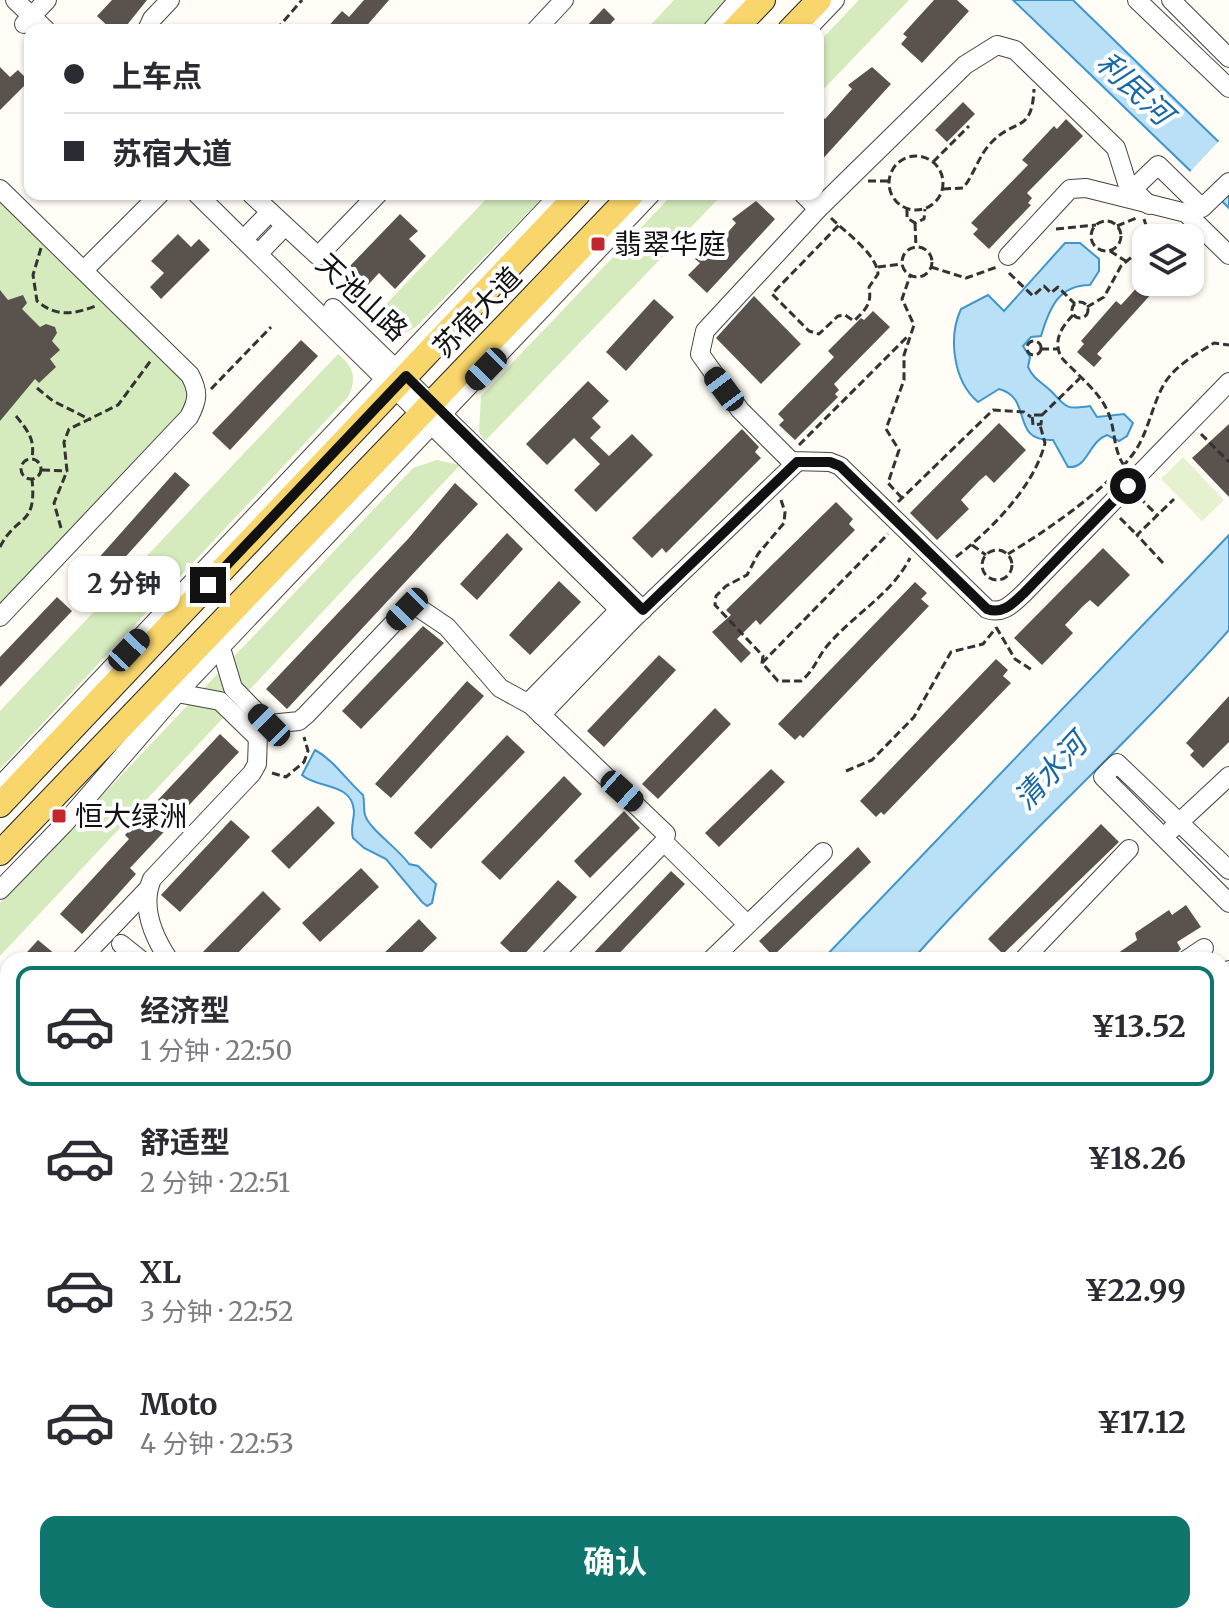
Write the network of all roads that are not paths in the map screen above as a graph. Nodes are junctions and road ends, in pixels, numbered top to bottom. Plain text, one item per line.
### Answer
1 (15, 0) edge
2 (47, 0) edge
3 (170, 0) edge
4 (564, 0) edge
5 (738, 0) edge
6 (763, 0) edge
7 (819, 0) edge
8 (835, 0) edge
9 (1137, 0) edge
10 (1171, 0) edge
11 (0, 2) edge
12 (28, 24) edge
13 (150, 24) edge
14 (542, 24) edge
15 (717, 24) edge
16 (740, 24) edge
17 (796, 24) edge
18 (813, 24) edge
19 (1229, 58) edge
20 (1229, 88) edge
21 (1116, 148) junction
22 (1158, 165) junction
23 (1229, 166) edge
24 (1229, 182) edge
25 (0, 189) edge
26 (1132, 190) junction
27 (154, 200) edge
28 (204, 200) edge
29 (219, 200) edge
30 (257, 200) edge
31 (372, 200) edge
32 (555, 200) edge
33 (572, 200) edge
34 (627, 200) edge
35 (645, 200) edge
36 (810, 200) edge
37 (1197, 203) junction
38 (819, 208) junction
39 (1146, 209) junction
40 (270, 212) junction
41 (285, 226) junction
42 (248, 235) junction
43 (263, 249) junction
44 (1229, 255) edge
45 (1008, 256) dead end
46 (84, 270) junction
47 (396, 376) junction
48 (1229, 382) edge
49 (434, 413) junction
50 (792, 460) junction
51 (631, 613) junction
52 (0, 617) edge
53 (221, 648) junction
54 (177, 693) junction
55 (535, 709) junction
56 (263, 731) junction
57 (1229, 776) edge
58 (0, 786) edge
59 (0, 805) edge
60 (1180, 822) junction
61 (1163, 838) junction
62 (664, 842) junction
63 (1129, 849) dead end
64 (823, 852) dead end
65 (0, 853) edge
66 (1229, 870) edge
67 (148, 889) junction
68 (0, 890) edge
69 (1229, 903) edge
70 (746, 923) junction
71 (121, 944) dead end
72 (1204, 948) dead end
73 (88, 952) edge
74 (131, 952) edge
75 (164, 952) edge
76 (557, 952) edge
77 (719, 952) edge
78 (1031, 952) edge
79 (1198, 952) edge

1 - 12 street
2 - 12 street
3 - 13 street
4 - 14 street
5 - 15 street
6 - 16 main road
7 - 17 main road
8 - 18 street
9 - 20 street
10 - 19 street
11 - 12 street
21 - 22 street
21 - 26 street
21 - 38 street
22 - 26 street
22 - 37 street
23 - 37 street
24 - 37 street
25 - 46 street
26 - 39 street
27 - 46 street
28 - 42 street, 天池山路
29 - 42 street, 天池山路
30 - 40 street
31 - 41 street
32 - 47 street
33 - 47 main road, 苏宿大道
34 - 49 main road, 苏宿大道
35 - 49 street
36 - 38 street
38 - 50 street
39 - 44 street
39 - 45 street
40 - 41 street
40 - 42 street
41 - 43 street
42 - 43 street, 天池山路
43 - 47 street, 天池山路
46 - 52 street
47 - 49 street, 天池山路
47 - 58 street
47 - 59 main road, 苏宿大道
48 - 50 street
49 - 51 street, 天池山路
49 - 53 street
49 - 65 main road, 苏宿大道
50 - 51 street
51 - 55 street
53 - 54 street
53 - 56 street
54 - 56 street
54 - 68 street
55 - 56 street
55 - 62 street
56 - 67 street
57 - 60 street
60 - 61 street
60 - 61 street
60 - 66 street
61 - 69 street
62 - 70 street
62 - 76 street
63 - 78 street
64 - 70 street
67 - 73 street
67 - 75 street
70 - 77 street
71 - 74 street
72 - 79 street

